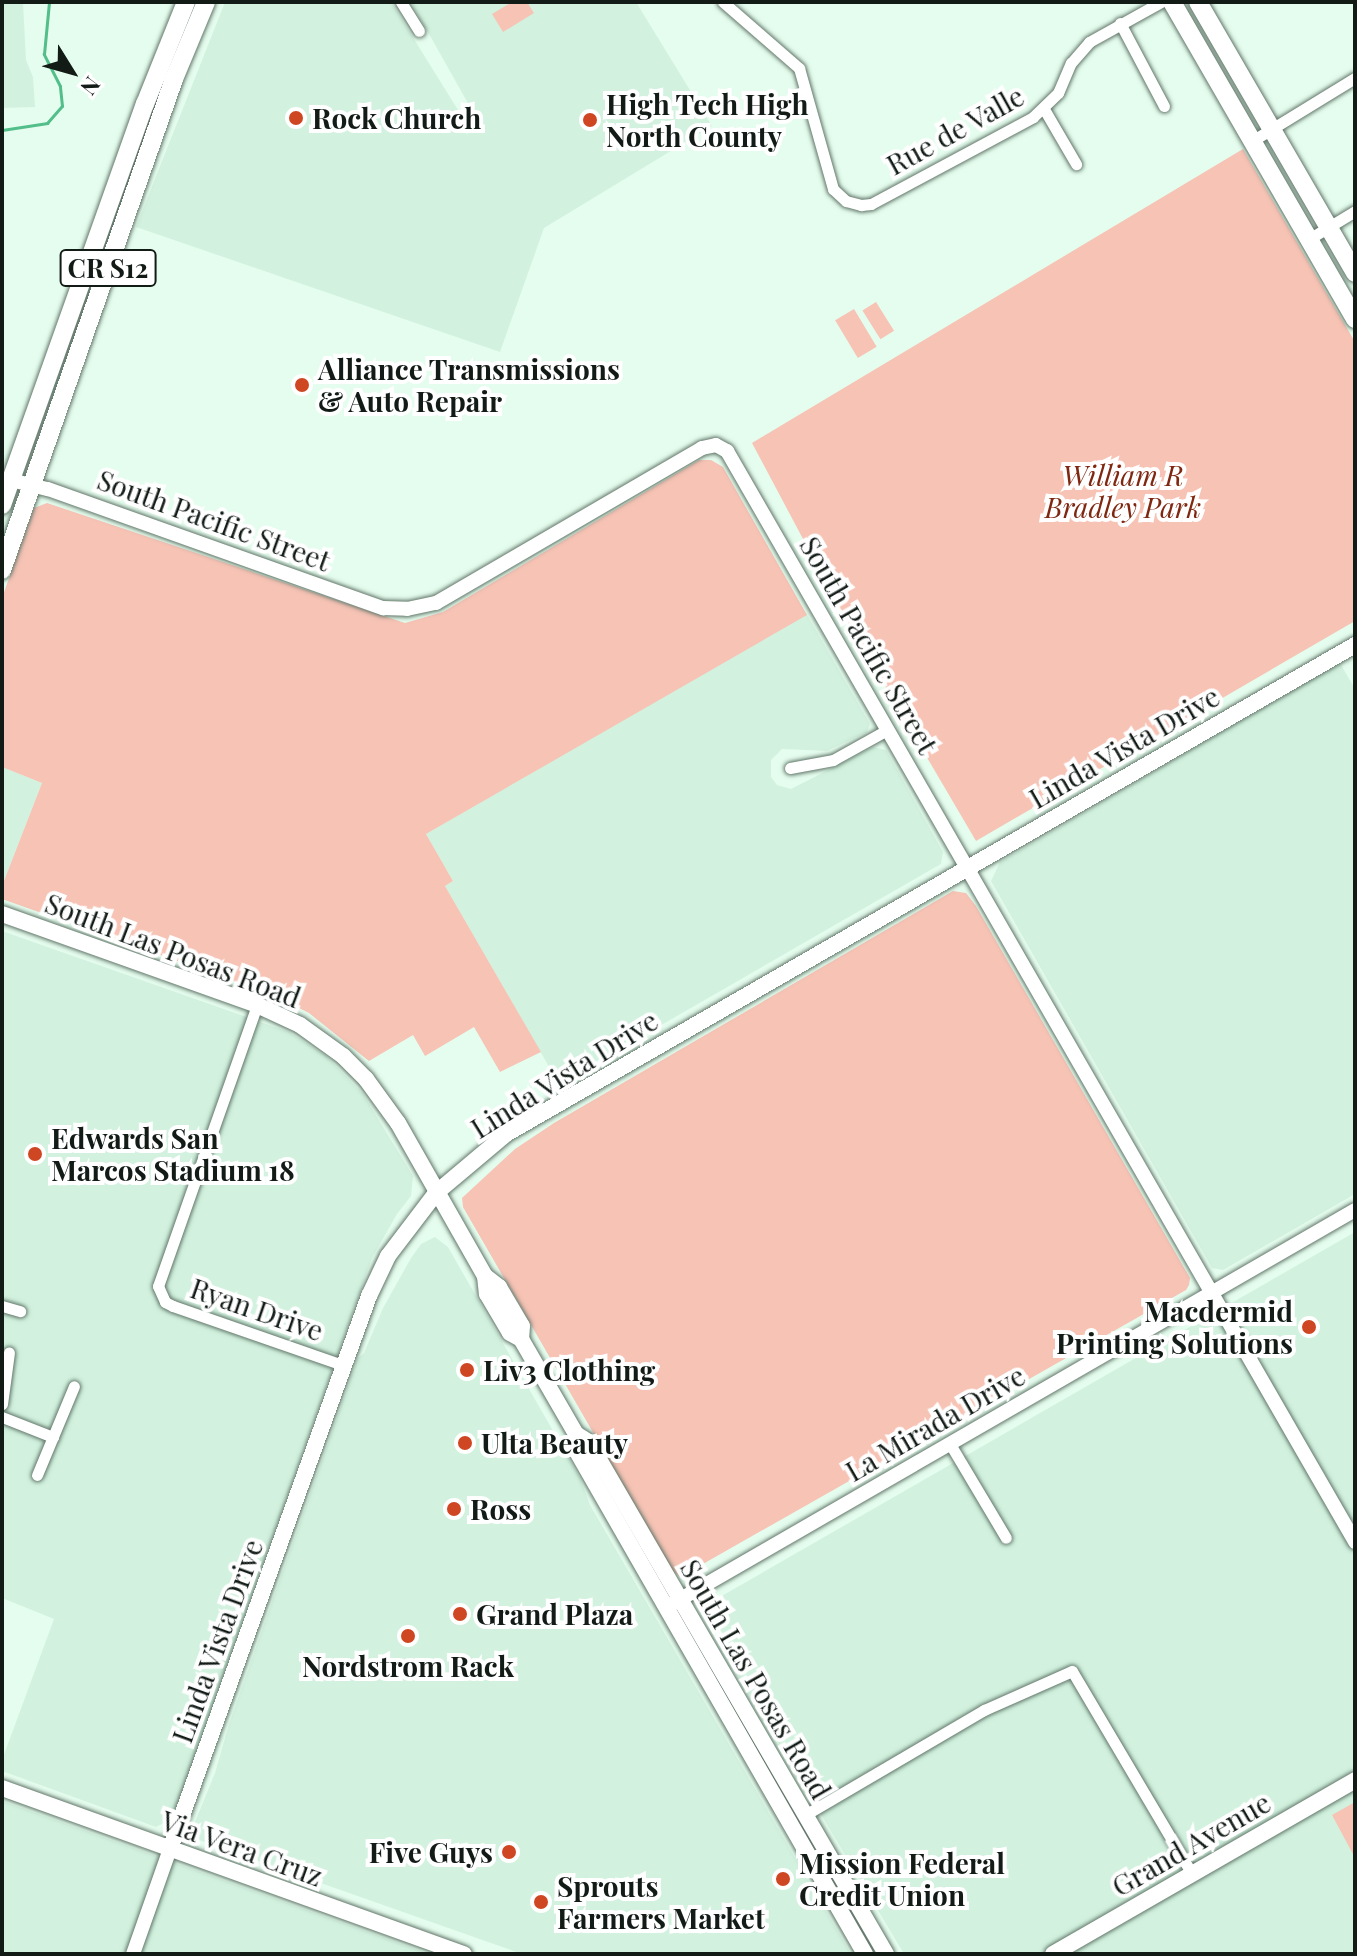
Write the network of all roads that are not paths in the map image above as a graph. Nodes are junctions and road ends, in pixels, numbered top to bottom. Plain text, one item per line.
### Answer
1 (186, 2) edge
2 (206, 2) edge
3 (401, 2) edge
4 (723, 2) edge
5 (1161, 2) edge
6 (1172, 2) edge
7 (1198, 2) edge
8 (1120, 23) junction
9 (419, 31) dead end
10 (1355, 78) edge
11 (1164, 106) dead end
12 (1044, 109) junction
13 (1272, 129) junction
14 (1252, 141) junction
15 (1076, 164) dead end
16 (1355, 211) edge
17 (1328, 227) junction
18 (1309, 239) junction
19 (1355, 273) edge
20 (1355, 319) edge
21 (11, 480) junction
22 (33, 485) junction
23 (2, 505) edge
24 (2, 570) edge
25 (1355, 645) edge
26 (887, 730) junction
27 (790, 768) dead end
28 (966, 867) junction
29 (2, 914) edge
30 (257, 1005) junction
31 (436, 1193) junction
32 (1355, 1210) edge
33 (1212, 1293) junction
34 (2, 1306) edge
35 (20, 1311) dead end
36 (9, 1352) dead end
37 (342, 1365) junction
38 (74, 1386) dead end
39 (2, 1404) edge
40 (2, 1417) edge
41 (53, 1437) junction
42 (950, 1444) junction
43 (37, 1475) dead end
44 (1006, 1538) dead end
45 (1355, 1542) edge
46 (672, 1604) junction
47 (1355, 1780) edge
48 (2, 1788) edge
49 (805, 1815) junction
50 (170, 1849) junction
51 (1192, 1874) junction
52 (133, 1954) edge
53 (464, 1954) edge
54 (865, 1954) edge
55 (886, 1954) edge
56 (1053, 1954) edge

1 - 21 main road, CR S12
2 - 22 main road, CR S12
3 - 9 street
4 - 12 street, Rue de Valle
5 - 8 street, Rue de Valle
6 - 14 main road
7 - 13 main road
8 - 11 street
8 - 12 street, Rue de Valle
10 - 13 street
12 - 15 street
13 - 14 street
13 - 17 main road
14 - 18 main road
16 - 17 street
17 - 18 street
17 - 19 main road
18 - 20 main road
21 - 22 street, South Pacific Street
21 - 23 main road, CR S12
22 - 24 main road, CR S12
22 - 26 street, South Pacific Street
25 - 28 main road, Linda Vista Drive
26 - 27 street
26 - 28 street, South Pacific Street
28 - 31 main road, Linda Vista Drive
28 - 33 street, South Pacific Street
29 - 30 main road, South Las Posas Road
30 - 31 main road, South Las Posas Road
30 - 37 street, Ryan Drive
31 - 37 main road, Linda Vista Drive
31 - 46 main road, South Las Posas Road
32 - 33 street, La Mirada Drive
33 - 42 street, La Mirada Drive
33 - 45 street, South Pacific Street
34 - 35 street
36 - 39 street
37 - 50 main road, Linda Vista Drive
38 - 41 street
40 - 41 street
41 - 43 street
42 - 44 street
42 - 46 street, La Mirada Drive
46 - 49 main road, South Las Posas Road
46 - 54 main road, South Las Posas Road
47 - 51 main road, Grand Avenue
48 - 50 main road, Via Vera Cruz
49 - 51 street
49 - 55 main road, South Las Posas Road
50 - 52 street, Linda Vista Drive
50 - 53 main road, Via Vera Cruz
51 - 56 main road, Grand Avenue

